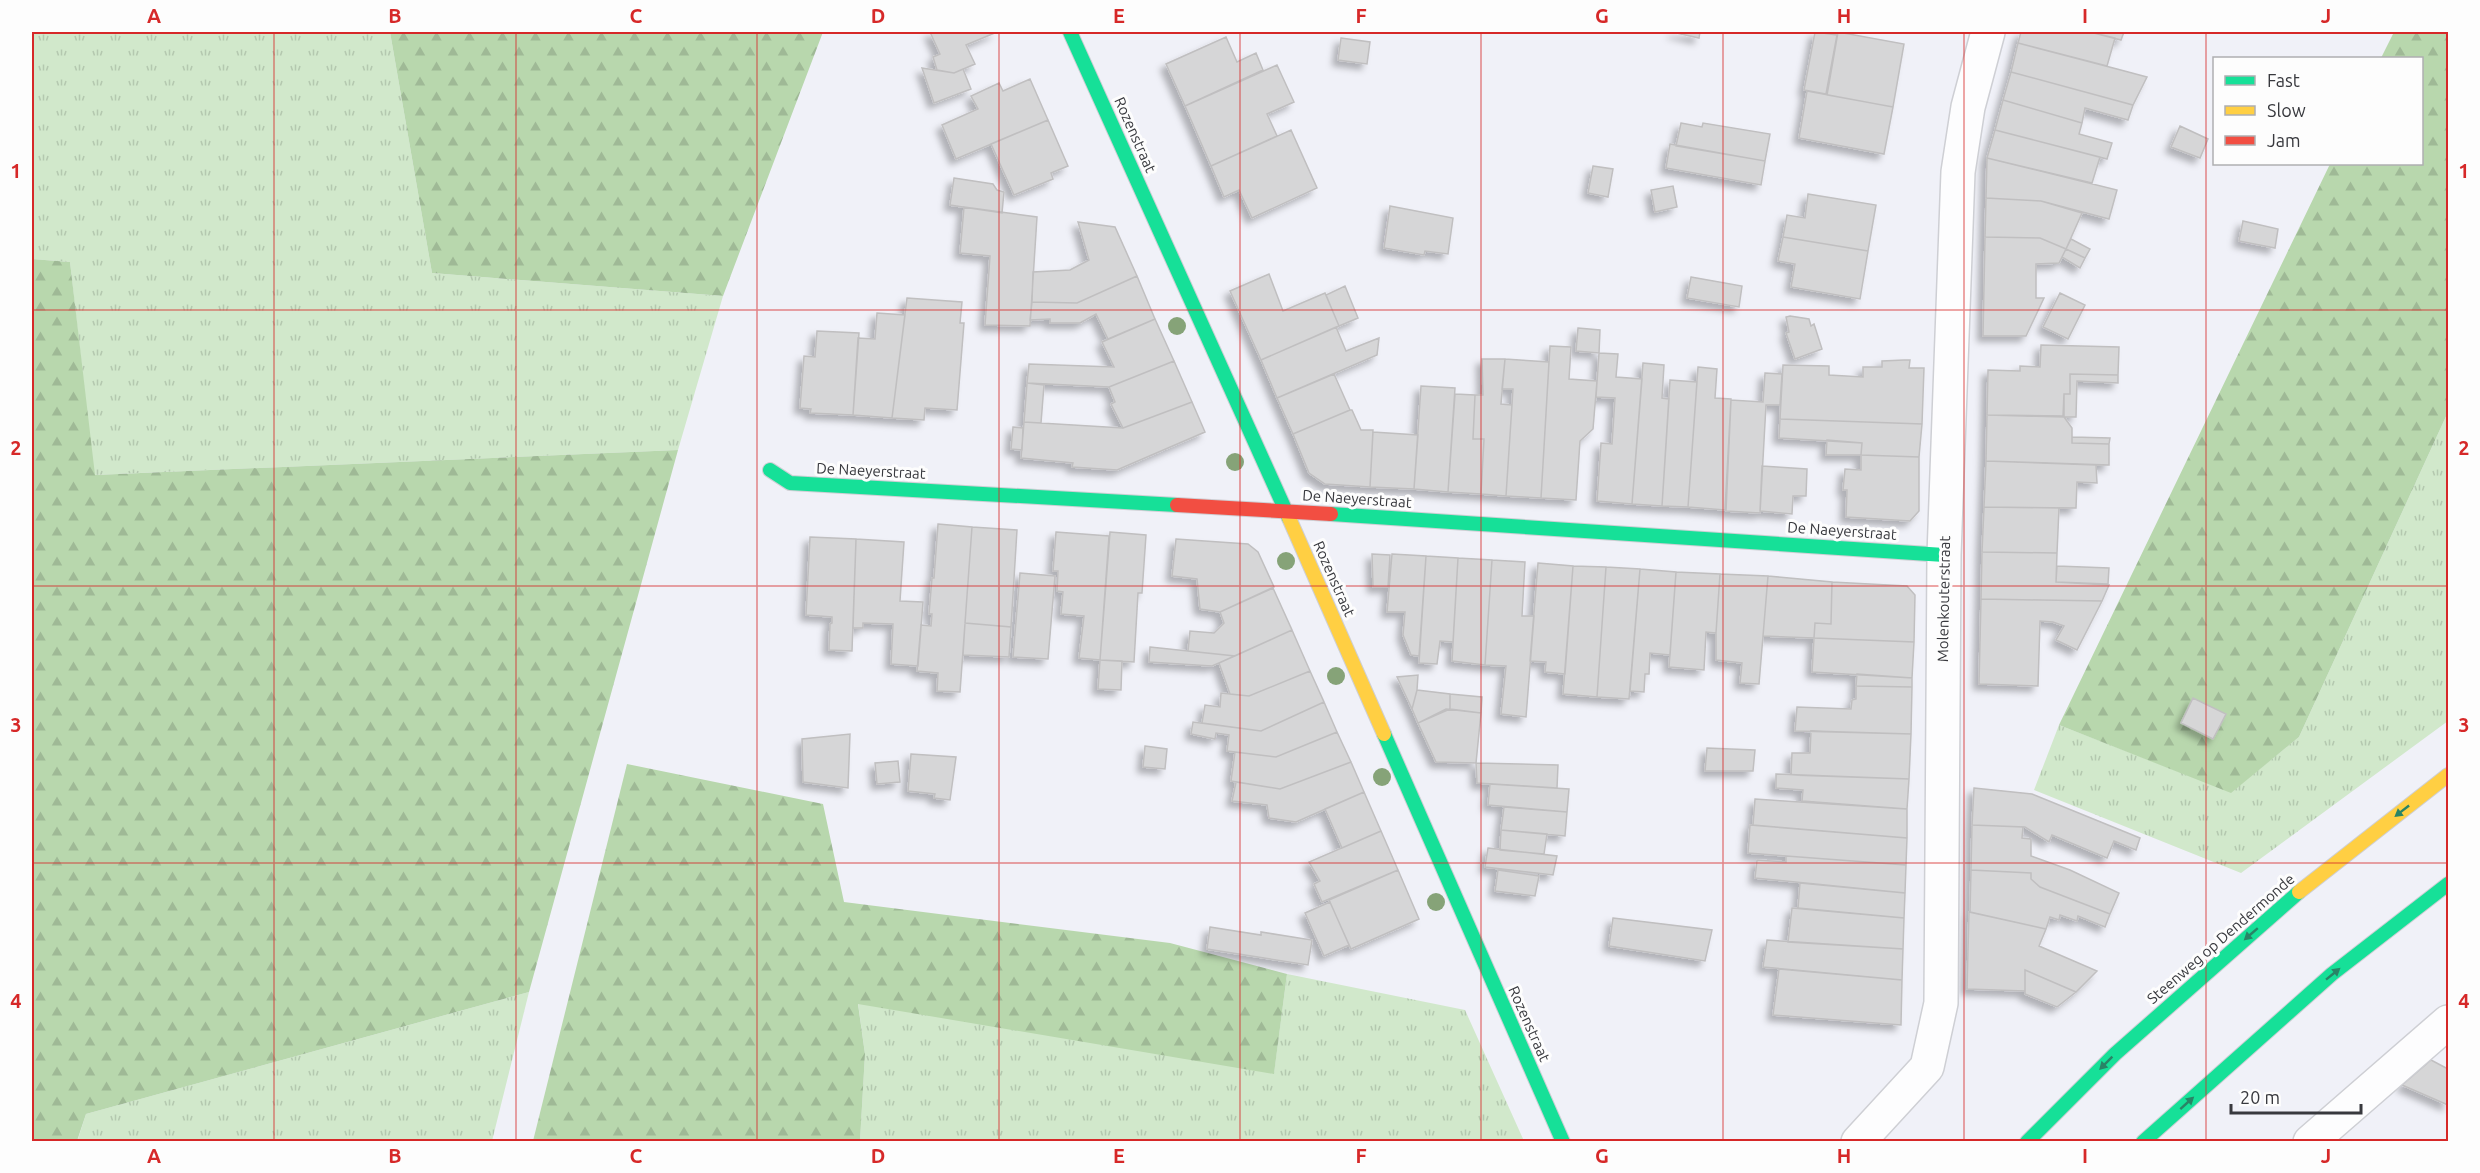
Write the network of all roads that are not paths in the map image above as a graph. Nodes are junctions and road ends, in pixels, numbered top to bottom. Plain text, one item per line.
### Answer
1 (1070, 32) edge
2 (1988, 32) edge
3 (770, 470) dead end
4 (1286, 511) junction
5 (1944, 555) junction
6 (2448, 775) edge
7 (2448, 884) edge
8 (2448, 1022) edge
9 (1563, 1142) edge
10 (1858, 1142) edge
11 (2027, 1142) edge
12 (2143, 1142) edge
13 (2310, 1142) edge

1 - 4 street, Rozenstraat
2 - 5 street, Molenkouterstraat
3 - 4 street, De Naeyerstraat
4 - 5 street, De Naeyerstraat
4 - 9 street, Rozenstraat
5 - 10 street, Molenkouterstraat
6 -> 11 street, Steenweg op Dendermonde
12 -> 7 street
8 - 13 street

